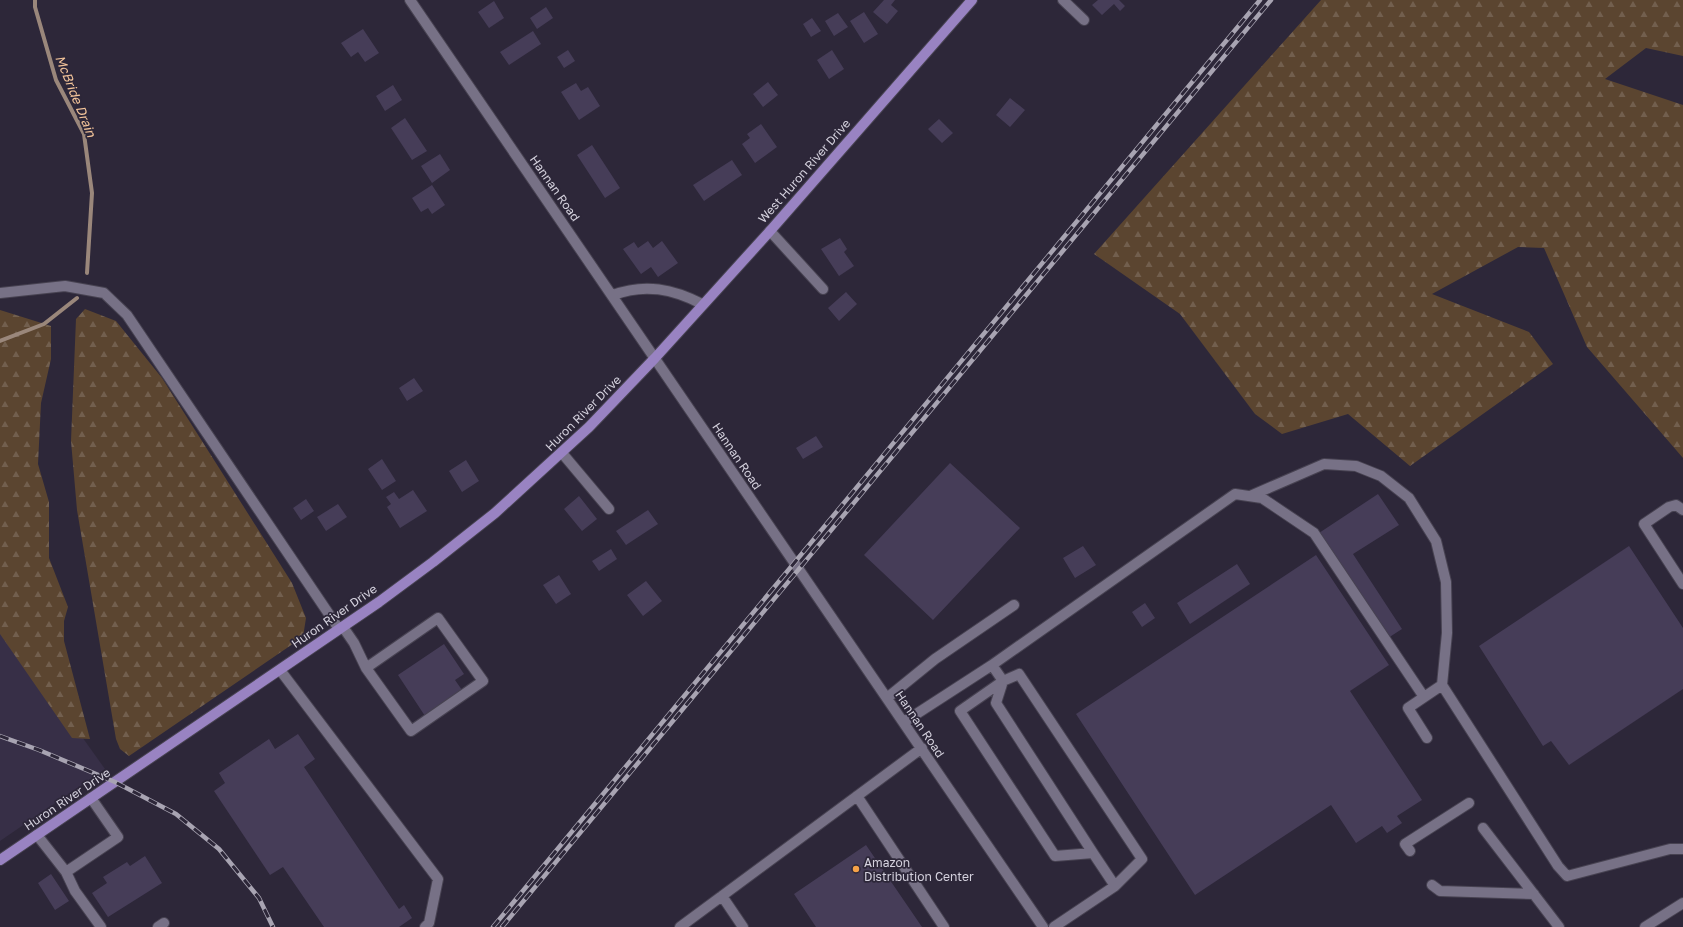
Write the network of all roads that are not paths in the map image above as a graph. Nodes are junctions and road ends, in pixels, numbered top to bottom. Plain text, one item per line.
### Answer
1 (410, 0) edge
2 (972, 0) edge
3 (1063, 0) edge
4 (1084, 20) dead end
5 (770, 231) junction
6 (823, 289) dead end
7 (0, 293) edge
8 (613, 295) junction
9 (702, 304) junction
10 (655, 358) junction
11 (562, 453) junction
12 (1249, 497) junction
13 (609, 509) dead end
14 (1683, 510) edge
15 (1683, 584) edge
16 (1014, 605) dead end
17 (341, 628) junction
18 (992, 665) junction
19 (366, 668) junction
20 (280, 670) junction
21 (1003, 682) junction
22 (1442, 685) junction
23 (1424, 697) junction
24 (887, 698) junction
25 (904, 722) junction
26 (1427, 738) dead end
27 (922, 748) junction
28 (857, 796) junction
29 (91, 798) junction
30 (1469, 803) dead end
31 (1483, 828) dead end
32 (37, 835) junction
33 (1683, 849) edge
34 (1410, 851) dead end
35 (1093, 853) junction
36 (0, 860) edge
37 (66, 872) junction
38 (1432, 885) dead end
39 (1115, 886) junction
40 (1534, 894) junction
41 (722, 896) junction
42 (1683, 903) edge
43 (101, 927) edge
44 (425, 927) edge
45 (680, 927) edge
46 (743, 927) edge
47 (944, 927) edge
48 (1043, 927) edge
49 (1054, 927) edge
50 (1559, 927) edge
51 (1645, 927) edge

1 - 8 street, Hannan Road
2 - 5 main road, West Huron River Drive
3 - 4 street
5 - 6 street
5 - 9 main road, West Huron River Drive
7 - 17 street
8 - 9 street
8 - 10 street, Hannan Road
9 - 10 main road, West Huron River Drive
10 - 11 main road, Huron River Drive
10 - 24 street, Hannan Road
11 - 13 street
11 - 17 main road, Huron River Drive
12 - 18 street
12 - 22 street
12 - 23 street
14 - 15 street
16 - 24 street
17 - 19 street
17 - 20 main road, Huron River Drive
18 - 21 street
18 - 25 street
19 - 19 street
20 - 29 main road, Huron River Drive
20 - 44 street
21 - 35 street
21 - 35 street
21 - 39 street
22 - 23 street
22 - 33 street
23 - 26 street
24 - 25 street, Hannan Road
25 - 27 street, Hannan Road
27 - 28 street
27 - 48 street, Hannan Road
28 - 41 street
28 - 47 street
29 - 32 main road, Huron River Drive
29 - 37 street
30 - 34 street
31 - 40 street
32 - 36 main road, Huron River Drive
32 - 37 street
35 - 39 street
37 - 43 street
38 - 40 street
39 - 49 street
40 - 50 street
41 - 45 street
41 - 46 street
42 - 51 street

